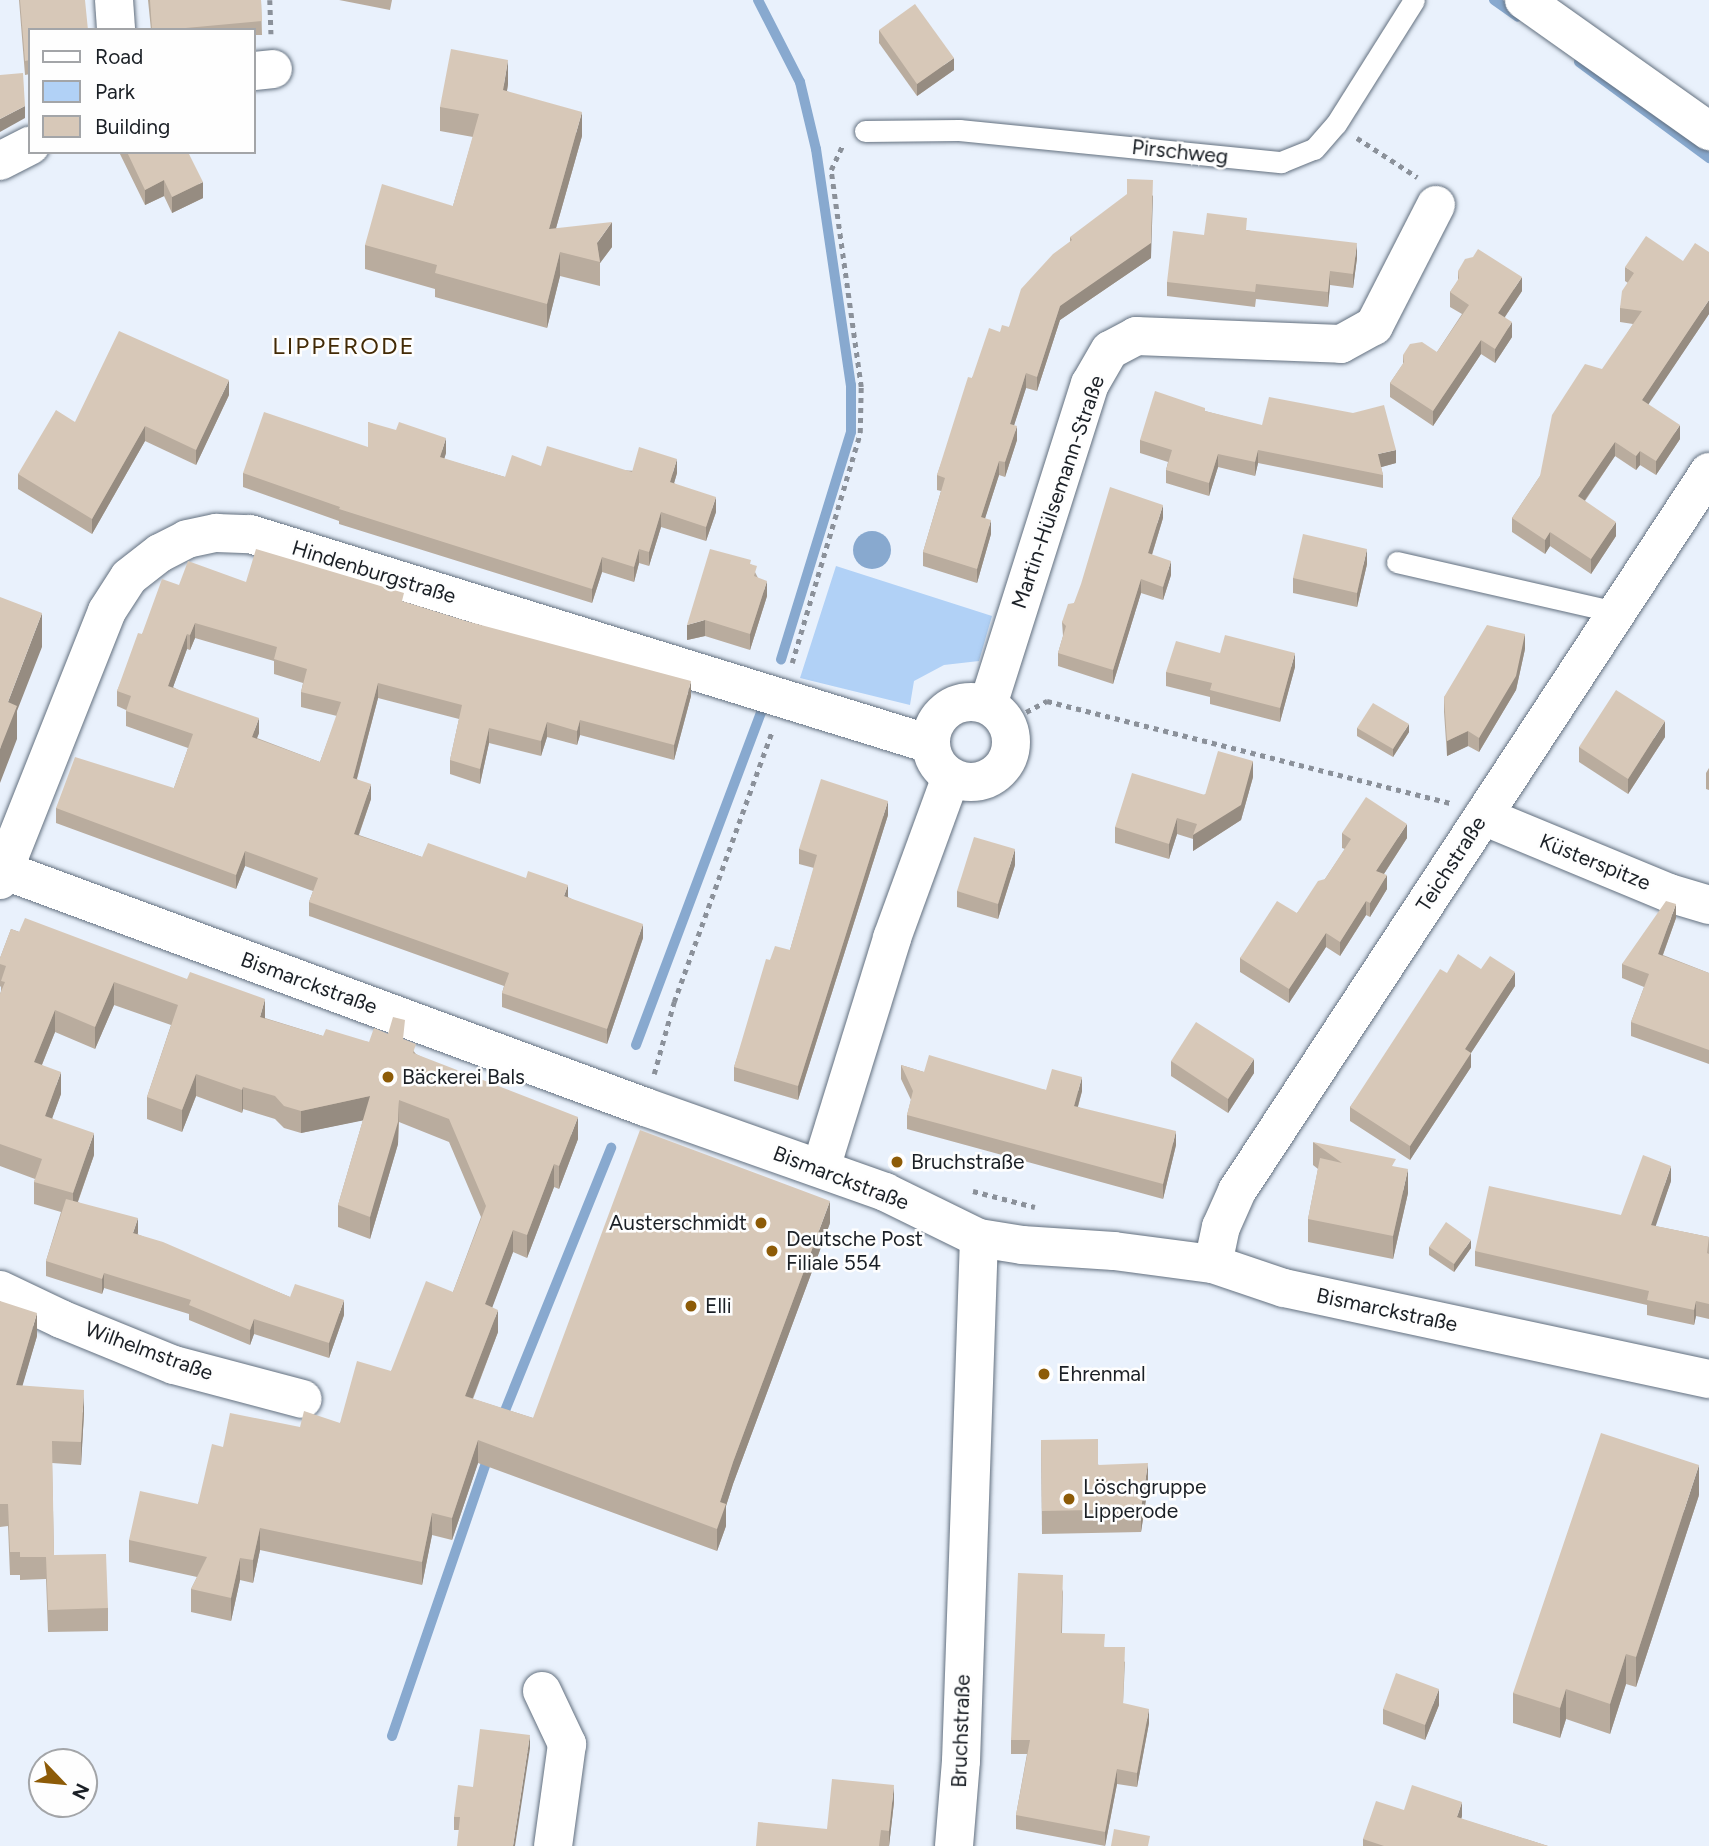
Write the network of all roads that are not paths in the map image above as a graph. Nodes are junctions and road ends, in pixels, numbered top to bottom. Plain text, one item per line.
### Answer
1 (114, 0) edge
2 (1414, 0) edge
3 (1524, 0) edge
4 (116, 28) edge
5 (865, 131) road end
6 (1709, 131) edge
7 (28, 147) edge
8 (0, 161) edge
9 (1436, 205) road end
10 (1709, 472) edge
11 (1397, 562) dead end
12 (1616, 612) junction
13 (997, 714) junction
14 (930, 744) junction
15 (951, 777) junction
16 (1483, 816) junction
17 (1, 873) edge
18 (1709, 905) edge
19 (821, 1168) junction
20 (979, 1238) junction
21 (1213, 1264) junction
22 (0, 1290) edge
23 (1709, 1379) edge
24 (303, 1399) dead end
25 (542, 1690) dead end
26 (553, 1846) edge
27 (954, 1846) edge

1 - 4 street
2 - 5 lane, Pirschweg
3 - 6 street
7 - 8 street
9 - 13 street, Martin-Hülsemann-Straße
10 - 12 street, Teichstraße
11 - 12 lane
12 - 16 street, Teichstraße
13 - 14 street
13 - 15 street
14 - 15 street
14 - 17 street, Hindenburgstraße
15 - 19 street
16 - 18 street, Küsterspitze
16 - 21 street, Teichstraße
17 - 19 street, Bismarckstraße
19 - 20 street, Bismarckstraße
20 - 21 street, Bismarckstraße
20 - 27 street, Bruchstraße
21 - 23 street, Bismarckstraße
22 - 24 street, Wilhelmstraße
25 - 26 street

